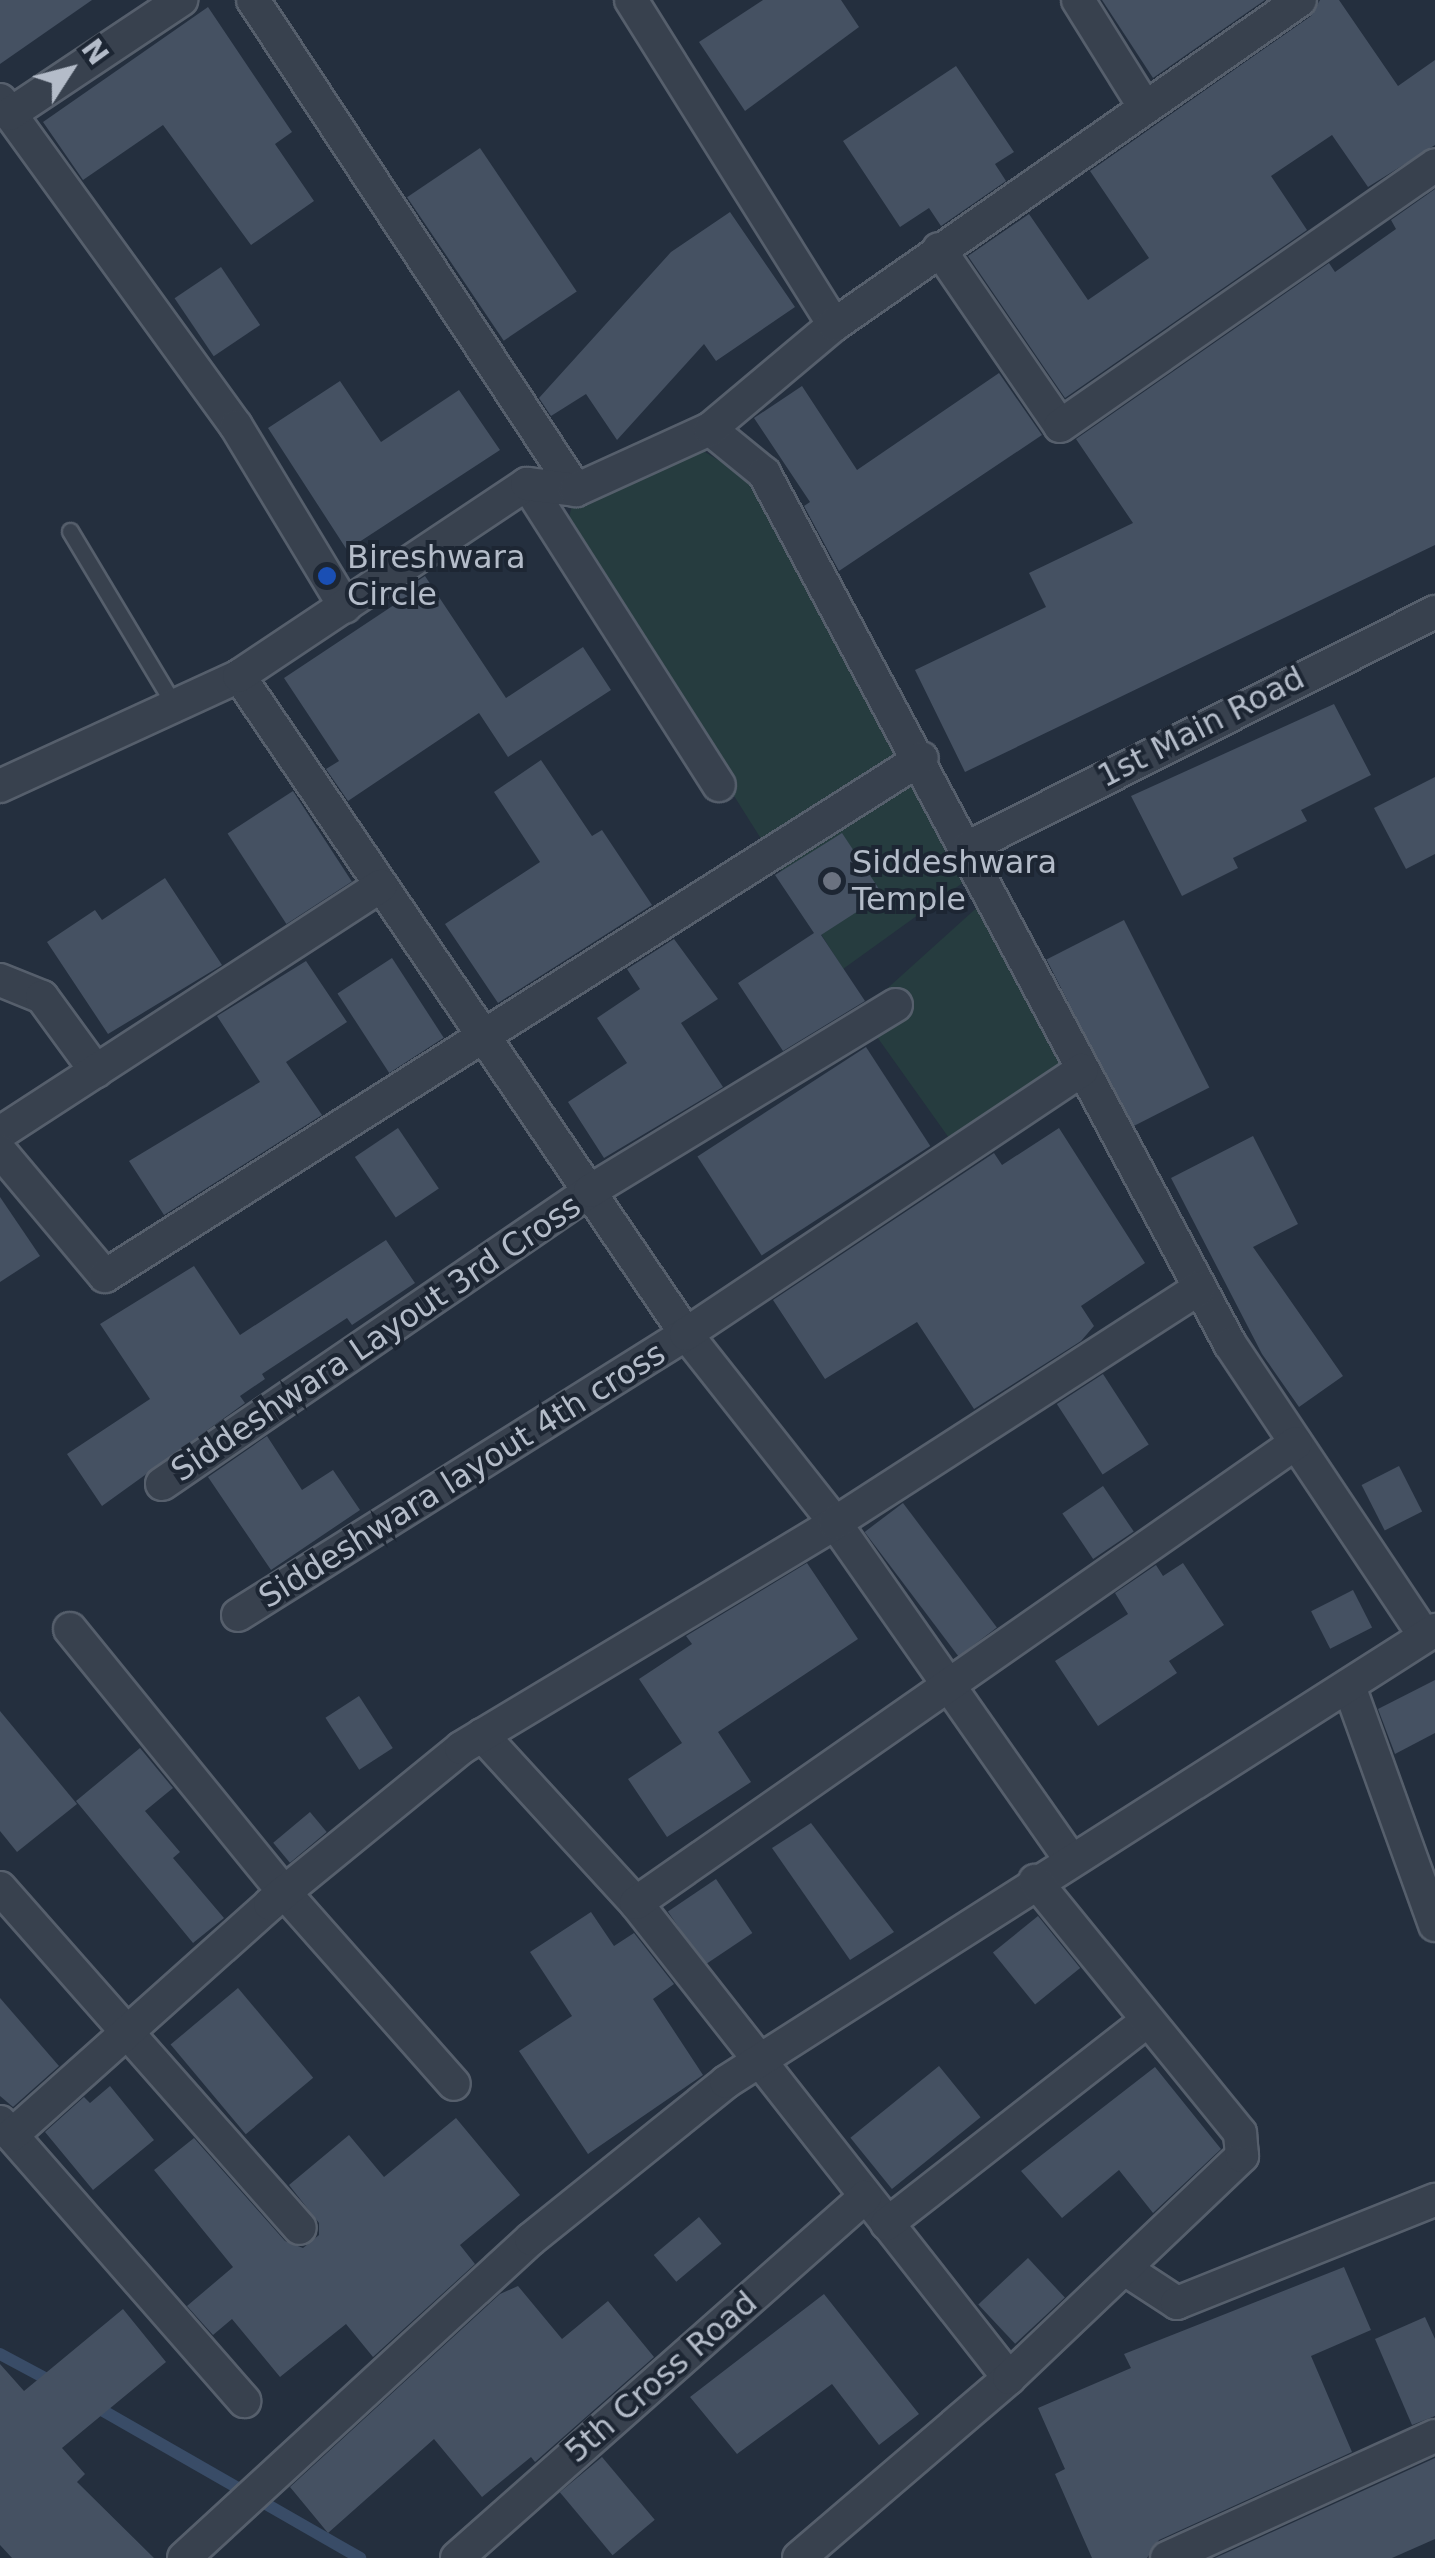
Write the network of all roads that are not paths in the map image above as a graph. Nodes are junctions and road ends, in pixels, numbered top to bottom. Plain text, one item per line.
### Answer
1 (180, 0) edge
2 (253, 0) edge
3 (631, 0) edge
4 (1078, 0) edge
5 (1300, 0) edge
6 (1144, 106) junction
7 (5, 107) edge
8 (1435, 165) edge
9 (939, 249) junction
10 (834, 325) junction
11 (710, 429) junction
12 (527, 484) junction
13 (576, 490) junction
14 (70, 530) dead end
15 (345, 606) junction
16 (1435, 612) edge
17 (239, 676) junction
18 (176, 708) junction
19 (922, 758) junction
20 (719, 785) dead end
21 (0, 786) edge
22 (969, 847) junction
23 (381, 886) junction
24 (0, 980) edge
25 (896, 1006) dead end
26 (483, 1035) junction
27 (1082, 1070) junction
28 (96, 1071) junction
29 (0, 1134) edge
30 (0, 1151) edge
31 (590, 1192) junction
32 (1200, 1288) junction
33 (686, 1334) junction
34 (1296, 1443) junction
35 (162, 1484) dead end
36 (836, 1522) junction
37 (238, 1615) dead end
38 (70, 1629) dead end
39 (1430, 1633) edge
40 (947, 1683) junction
41 (1349, 1686) junction
42 (482, 1735) junction
43 (1070, 1859) junction
44 (1036, 1881) junction
45 (0, 1888) edge
46 (284, 1892) junction
47 (636, 1903) junction
48 (1435, 1925) edge
49 (1147, 2021) junction
50 (126, 2032) junction
51 (756, 2063) junction
52 (454, 2084) dead end
53 (6, 2128) edge
54 (865, 2197) junction
55 (1435, 2200) edge
56 (887, 2224) junction
57 (300, 2228) dead end
58 (1124, 2268) junction
59 (1010, 2378) junction
60 (244, 2401) dead end
61 (1435, 2436) edge
62 (184, 2558) edge
63 (457, 2558) edge
64 (799, 2558) edge
65 (1166, 2558) edge

1 - 7 street
2 - 13 street
3 - 10 street
4 - 6 street
5 - 6 street
6 - 9 street
7 - 15 street
8 - 9 street
9 - 10 street
10 - 11 street
11 - 13 street
11 - 19 street
12 - 13 street
12 - 15 street
12 - 20 street
14 - 18 lane
15 - 17 street
16 - 22 street, 1st Main Road
17 - 18 street
17 - 23 street
18 - 21 street
19 - 22 street
19 - 26 street
22 - 27 street
23 - 26 street
23 - 28 street
24 - 28 street
25 - 31 street, Siddeshwara Layout 3rd Cross
26 - 30 street
26 - 31 street
27 - 32 street
27 - 33 street, Siddeshwara layout 4th cross
28 - 29 street
31 - 33 street
31 - 35 street, Siddeshwara Layout 3rd Cross
32 - 34 street
32 - 36 street
33 - 36 street
33 - 37 street, Siddeshwara layout 4th cross
34 - 39 street
34 - 40 street
36 - 40 street
36 - 42 street
38 - 46 street
39 - 41 street
40 - 43 street
40 - 47 street
41 - 43 street
41 - 48 street
42 - 46 street
42 - 47 street
43 - 44 street
44 - 49 street
44 - 51 street
45 - 50 street
46 - 50 street
46 - 52 street
47 - 51 street
49 - 56 street
49 - 58 street
50 - 53 street
50 - 57 street
51 - 54 street
51 - 62 street
53 - 60 street
54 - 56 street
54 - 63 street, 5th Cross Road
55 - 58 street
56 - 59 street
58 - 59 street
59 - 64 street
61 - 65 street

